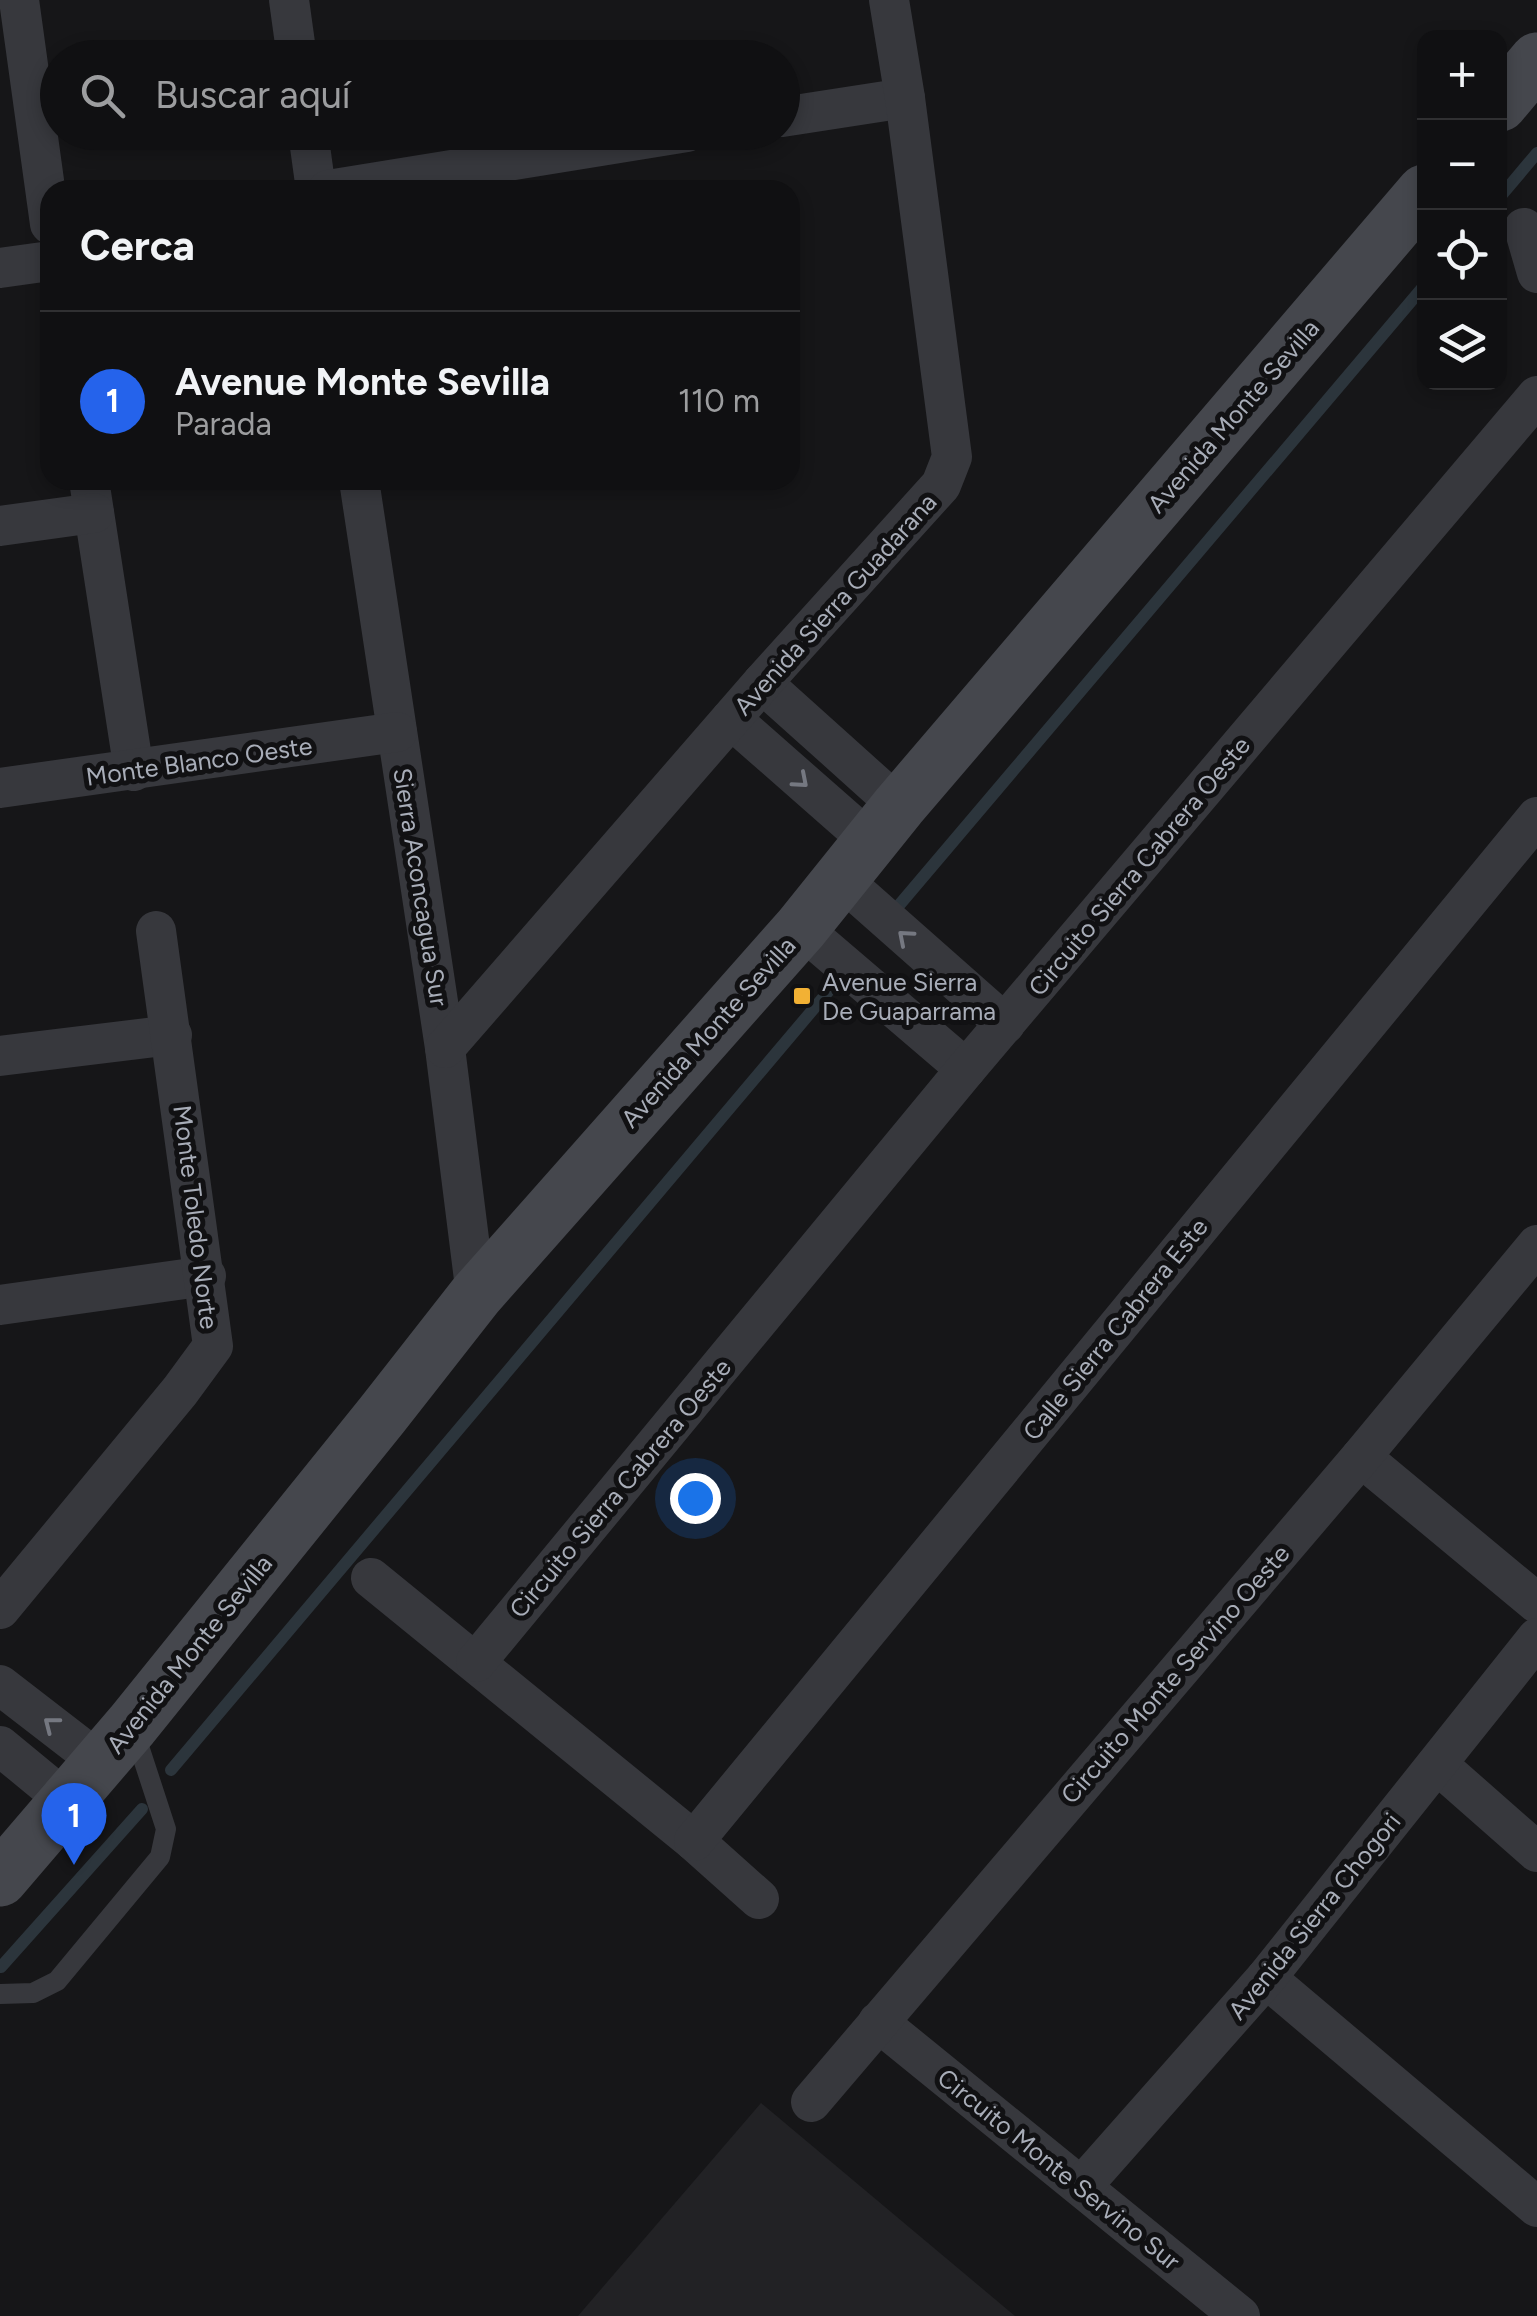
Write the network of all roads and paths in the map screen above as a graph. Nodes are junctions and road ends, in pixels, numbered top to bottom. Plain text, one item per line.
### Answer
1 (289, 0) edge
2 (889, 0) edge
3 (13, 9) edge
4 (295, 40) edge
5 (1537, 60) edge
6 (1507, 96) edge
7 (905, 98) junction
8 (800, 114) edge
9 (310, 150) edge
10 (576, 150) edge
11 (42, 180) edge
12 (315, 180) edge
13 (390, 180) edge
14 (1417, 200) edge
15 (1524, 228) dead end
16 (40, 262) edge
17 (0, 268) edge
18 (1537, 273) edge
19 (1537, 396) edge
20 (361, 490) edge
21 (91, 496) edge
22 (0, 526) edge
23 (762, 684) junction
24 (731, 719) junction
25 (397, 732) junction
26 (134, 771) junction
27 (0, 788) edge
28 (1537, 818) edge
29 (871, 843) junction
30 (801, 928) junction
31 (156, 930) dead end
32 (1005, 1024) junction
33 (172, 1035) junction
34 (445, 1048) junction
35 (0, 1056) edge
36 (966, 1070) junction
37 (1537, 1244) edge
38 (206, 1276) junction
39 (476, 1294) junction
40 (0, 1304) edge
41 (1361, 1457) junction
42 (371, 1578) dead end
43 (1537, 1603) edge
44 (0, 1609) edge
45 (1537, 1638) edge
46 (476, 1662) junction
47 (0, 1685) edge
48 (0, 1746) edge
49 (100, 1763) junction
50 (1437, 1764) junction
51 (694, 1842) junction
52 (1537, 1852) edge
53 (0, 1879) edge
54 (759, 1899) dead end
55 (1266, 1978) junction
56 (0, 1994) edge
57 (878, 2022) junction
58 (811, 2102) dead end
59 (1082, 2186) junction
60 (1537, 2206) edge
61 (1240, 2316) edge

1 - 4 street
2 - 7 street, Avenida Sierra Guadarana
3 - 11 street
5 - 6 street
7 - 8 street
7 - 23 street, Avenida Sierra Guadarana
9 - 12 street
10 - 13 street
14 - 29 street, Avenida Monte Sevilla
15 - 18 street
16 - 17 street
19 - 32 street, Circuito Sierra Cabrera Oeste
20 - 25 street, Sierra Aconcagua Sur
21 - 22 street
21 - 26 street
23 - 24 street, Avenida Sierra Guadarana
23 - 29 street
24 -> 29 street
24 - 34 street, Avenida Sierra Guadarana
25 - 26 street, Monte Blanco Oeste
25 - 34 street, Sierra Aconcagua Sur
26 - 27 street, Monte Blanco Oeste
28 - 51 street, Calle Sierra Cabrera Este
29 - 30 street, Avenida Monte Sevilla
32 -> 29 street
30 - 36 street
30 - 39 street, Avenida Monte Sevilla
31 - 33 street, Monte Toledo Norte
32 - 36 street, Circuito Sierra Cabrera Oeste
33 - 35 street
33 - 38 street, Monte Toledo Norte
34 - 39 street, Sierra Aconcagua Sur
36 - 46 street, Circuito Sierra Cabrera Oeste
37 - 41 street, Circuito Monte Servino Oeste
38 - 40 street
38 - 44 street, Monte Toledo Norte
39 - 49 street, Avenida Monte Sevilla
41 - 43 street
41 - 57 street, Circuito Monte Servino Oeste
42 - 46 street
45 - 50 street, Avenida Sierra Chogori
46 - 51 street
49 -> 47 street
48 - 49 street
49 - 53 street, Avenida Monte Sevilla
49 - 56 lane
50 - 52 street
50 - 55 street, Avenida Sierra Chogori
51 - 54 street
55 - 59 street, Avenida Sierra Chogori
55 - 60 street
57 - 58 street, Circuito Monte Servino Oeste
57 - 59 street, Circuito Monte Servino Sur
59 - 61 street, Circuito Monte Servino Sur

